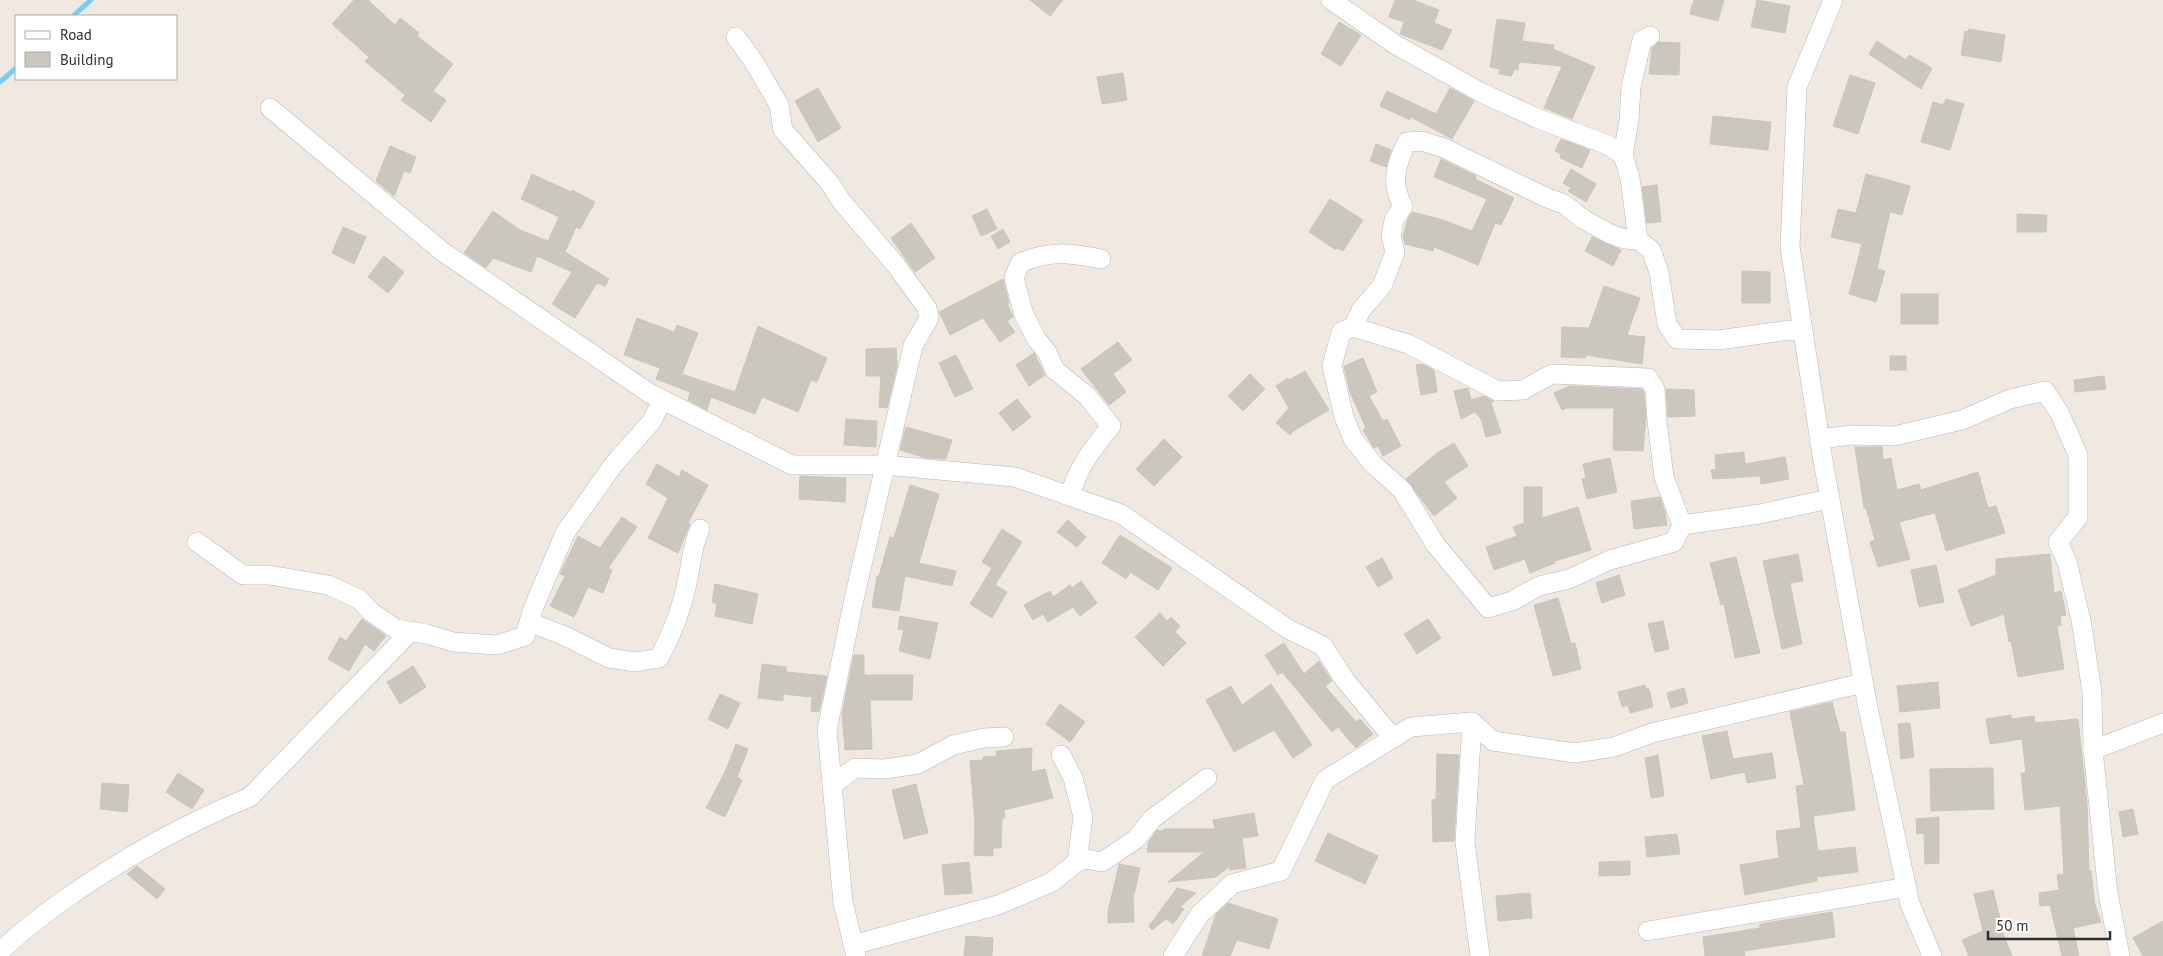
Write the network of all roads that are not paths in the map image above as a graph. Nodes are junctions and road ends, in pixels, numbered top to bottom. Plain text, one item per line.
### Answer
1 (1331, 0) edge
2 (1833, 0) edge
3 (736, 36) dead end
4 (1650, 36) dead end
5 (270, 108) dead end
6 (1623, 155) junction
7 (1638, 240) junction
8 (1101, 259) dead end
9 (1353, 327) junction
10 (1803, 332) junction
11 (662, 400) junction
12 (1819, 439) junction
13 (884, 465) junction
14 (1070, 496) junction
15 (1830, 500) junction
16 (1682, 525) junction
17 (700, 529) dead end
18 (198, 542) dead end
19 (529, 622) junction
20 (411, 631) junction
21 (1864, 683) junction
22 (1472, 722) junction
23 (2163, 723) edge
24 (1004, 736) dead end
25 (1393, 738) junction
26 (2093, 750) junction
27 (1061, 756) dead end
28 (1207, 778) dead end
29 (832, 785) junction
30 (1077, 862) junction
31 (1907, 887) junction
32 (1648, 931) dead end
33 (854, 950) edge
34 (0, 952) edge
35 (1173, 956) edge
36 (1480, 956) edge
37 (1932, 956) edge
38 (2120, 956) edge

1 - 6 street
2 - 10 street
3 - 13 street
4 - 6 street
5 - 11 street
6 - 7 street
7 - 9 street
7 - 10 street
8 - 14 street
9 - 16 street
9 - 16 street
10 - 12 street
11 - 13 street
11 - 19 street
12 - 15 street
12 - 26 street
13 - 14 street
13 - 29 street
14 - 25 street
15 - 16 street
15 - 21 street
17 - 19 street
18 - 20 street
19 - 20 street
20 - 34 street
21 - 22 street
21 - 31 street
22 - 25 street
22 - 36 street
23 - 26 street
24 - 29 street
25 - 35 street
26 - 38 street
27 - 30 street
28 - 30 street
29 - 33 street
30 - 33 street
31 - 32 street
31 - 37 street

